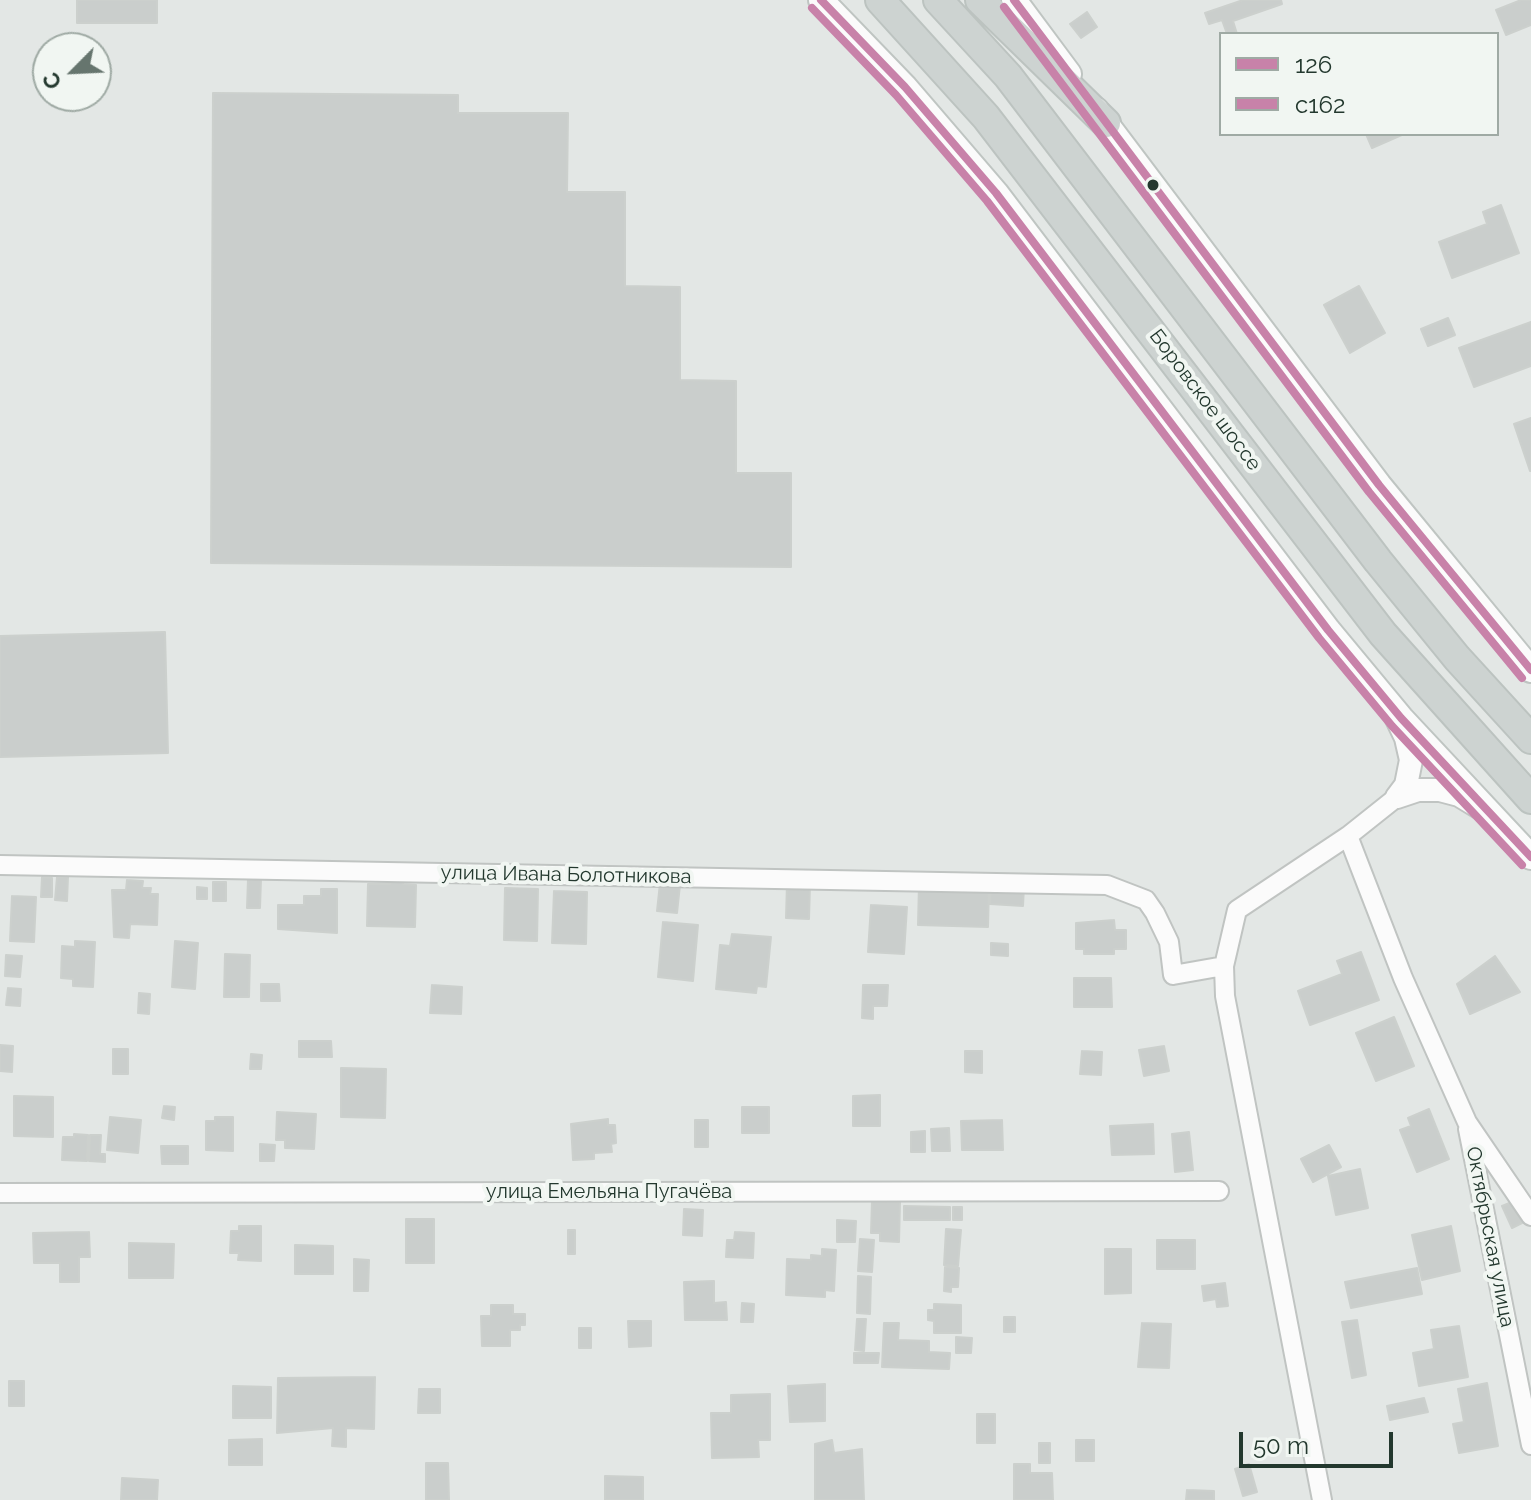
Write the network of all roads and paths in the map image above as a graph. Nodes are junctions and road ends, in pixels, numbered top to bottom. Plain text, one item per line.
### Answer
1 (821, 0) edge
2 (880, 0) edge
3 (938, 0) edge
4 (980, 0) edge
5 (1014, 0) edge
6 (1106, 123) junction
7 (1531, 670) edge
8 (1385, 699) junction
9 (1531, 739) edge
10 (1397, 797) junction
11 (1531, 799) edge
12 (1488, 813) junction
13 (1348, 836) junction
14 (1531, 857) edge
15 (0, 865) edge
16 (1224, 966) junction
17 (1467, 1122) junction
18 (1219, 1191) dead end
19 (0, 1193) edge
20 (1531, 1216) edge
21 (1531, 1445) edge
22 (1322, 1500) edge

1 - 8 main road
2 - 11 main road, Боровское шоссе
3 - 9 main road, Боровское шоссе
4 - 6 main road
5 - 6 main road
6 - 7 main road
8 - 10 street
8 - 12 main road
10 - 12 street
10 - 13 street
12 - 14 main road
13 - 16 street
13 - 17 street, Октябрьская улица
15 - 16 street, улица Ивана Болотникова
16 - 22 street
17 - 20 street, Октябрьская улица
17 - 21 street, Октябрьская улица
18 - 19 street, улица Емельяна Пугачёва

